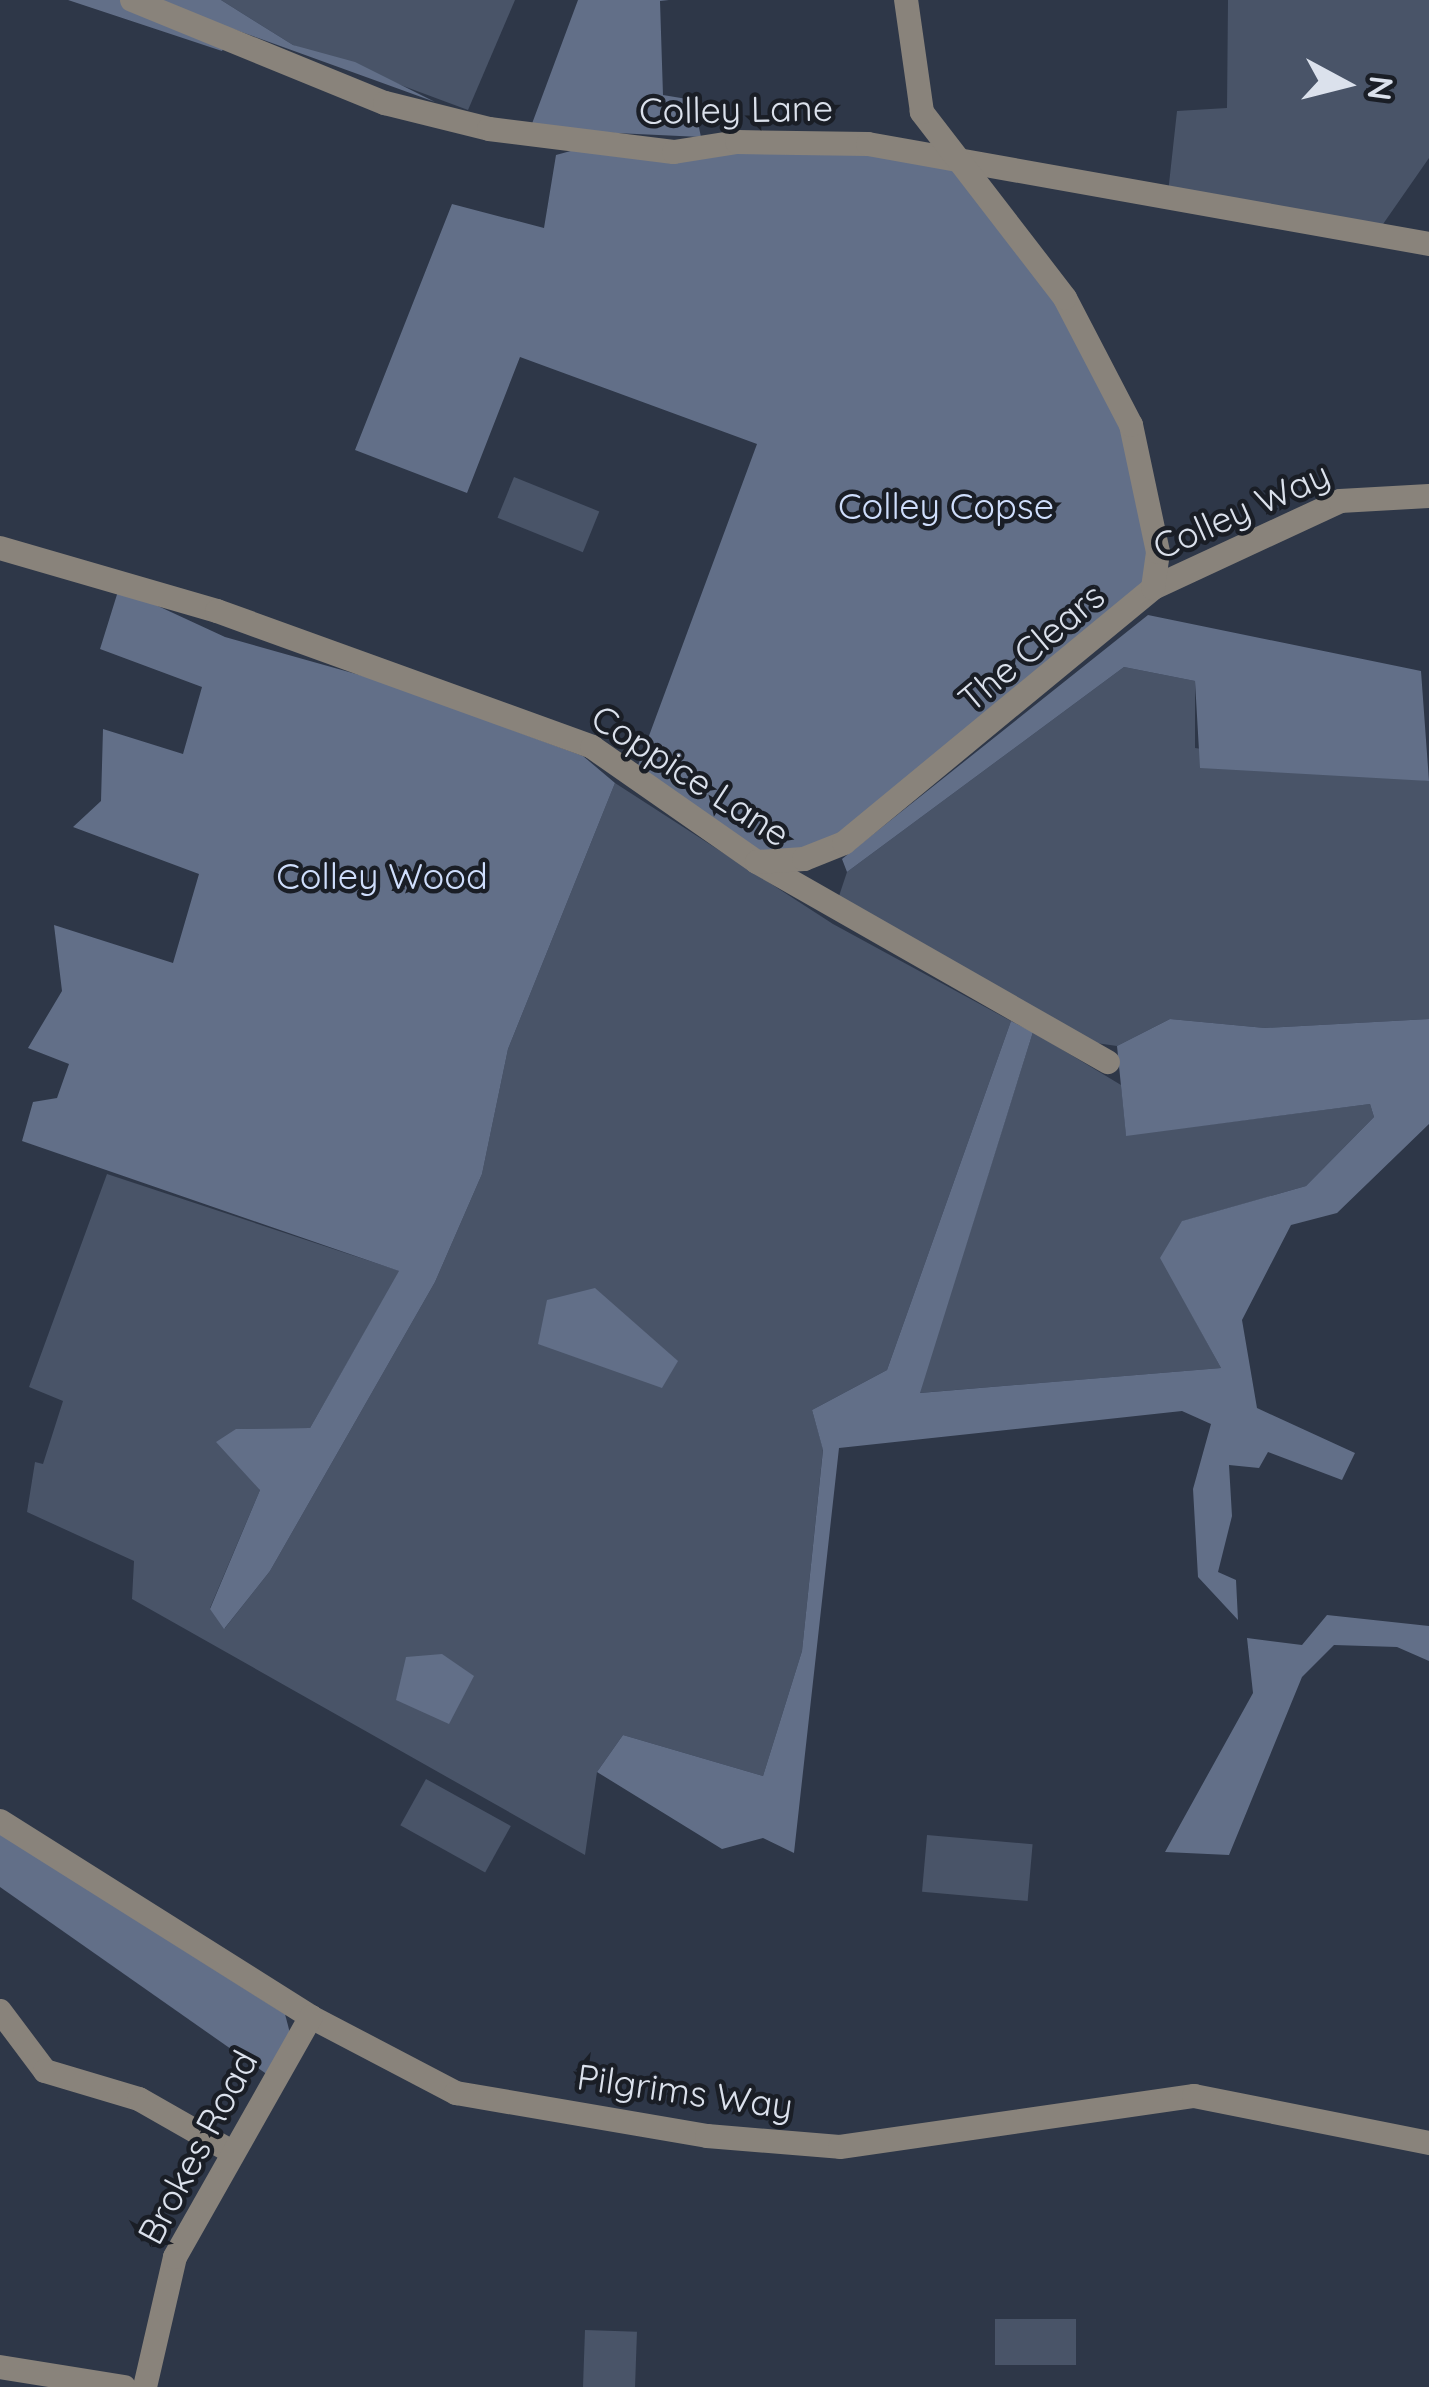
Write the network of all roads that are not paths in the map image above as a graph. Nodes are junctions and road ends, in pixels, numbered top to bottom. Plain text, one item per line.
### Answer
1 (132, 0) edge
2 (906, 0) edge
3 (950, 159) junction
4 (1429, 244) edge
5 (1429, 496) edge
6 (0, 548) edge
7 (1153, 588) junction
8 (757, 862) junction
9 (1108, 1062) dead end
10 (0, 1821) edge
11 (0, 2011) edge
12 (311, 2017) junction
13 (1429, 2143) edge
14 (230, 2151) junction
15 (0, 2367) edge
16 (124, 2387) edge
17 (145, 2387) edge

1 - 3 street, Colley Lane
2 - 3 street, The Clears
3 - 4 street, Colley Lane
3 - 7 street, The Clears
5 - 7 street, Colley Way
6 - 8 street, Coppice Lane
7 - 8 street, The Clears
8 - 9 street, Coppice Lane
10 - 12 street, Pilgrims Way
11 - 14 street
12 - 13 street, Pilgrims Way
12 - 14 street, Brokes Road
14 - 17 street, Brokes Road
15 - 16 street

